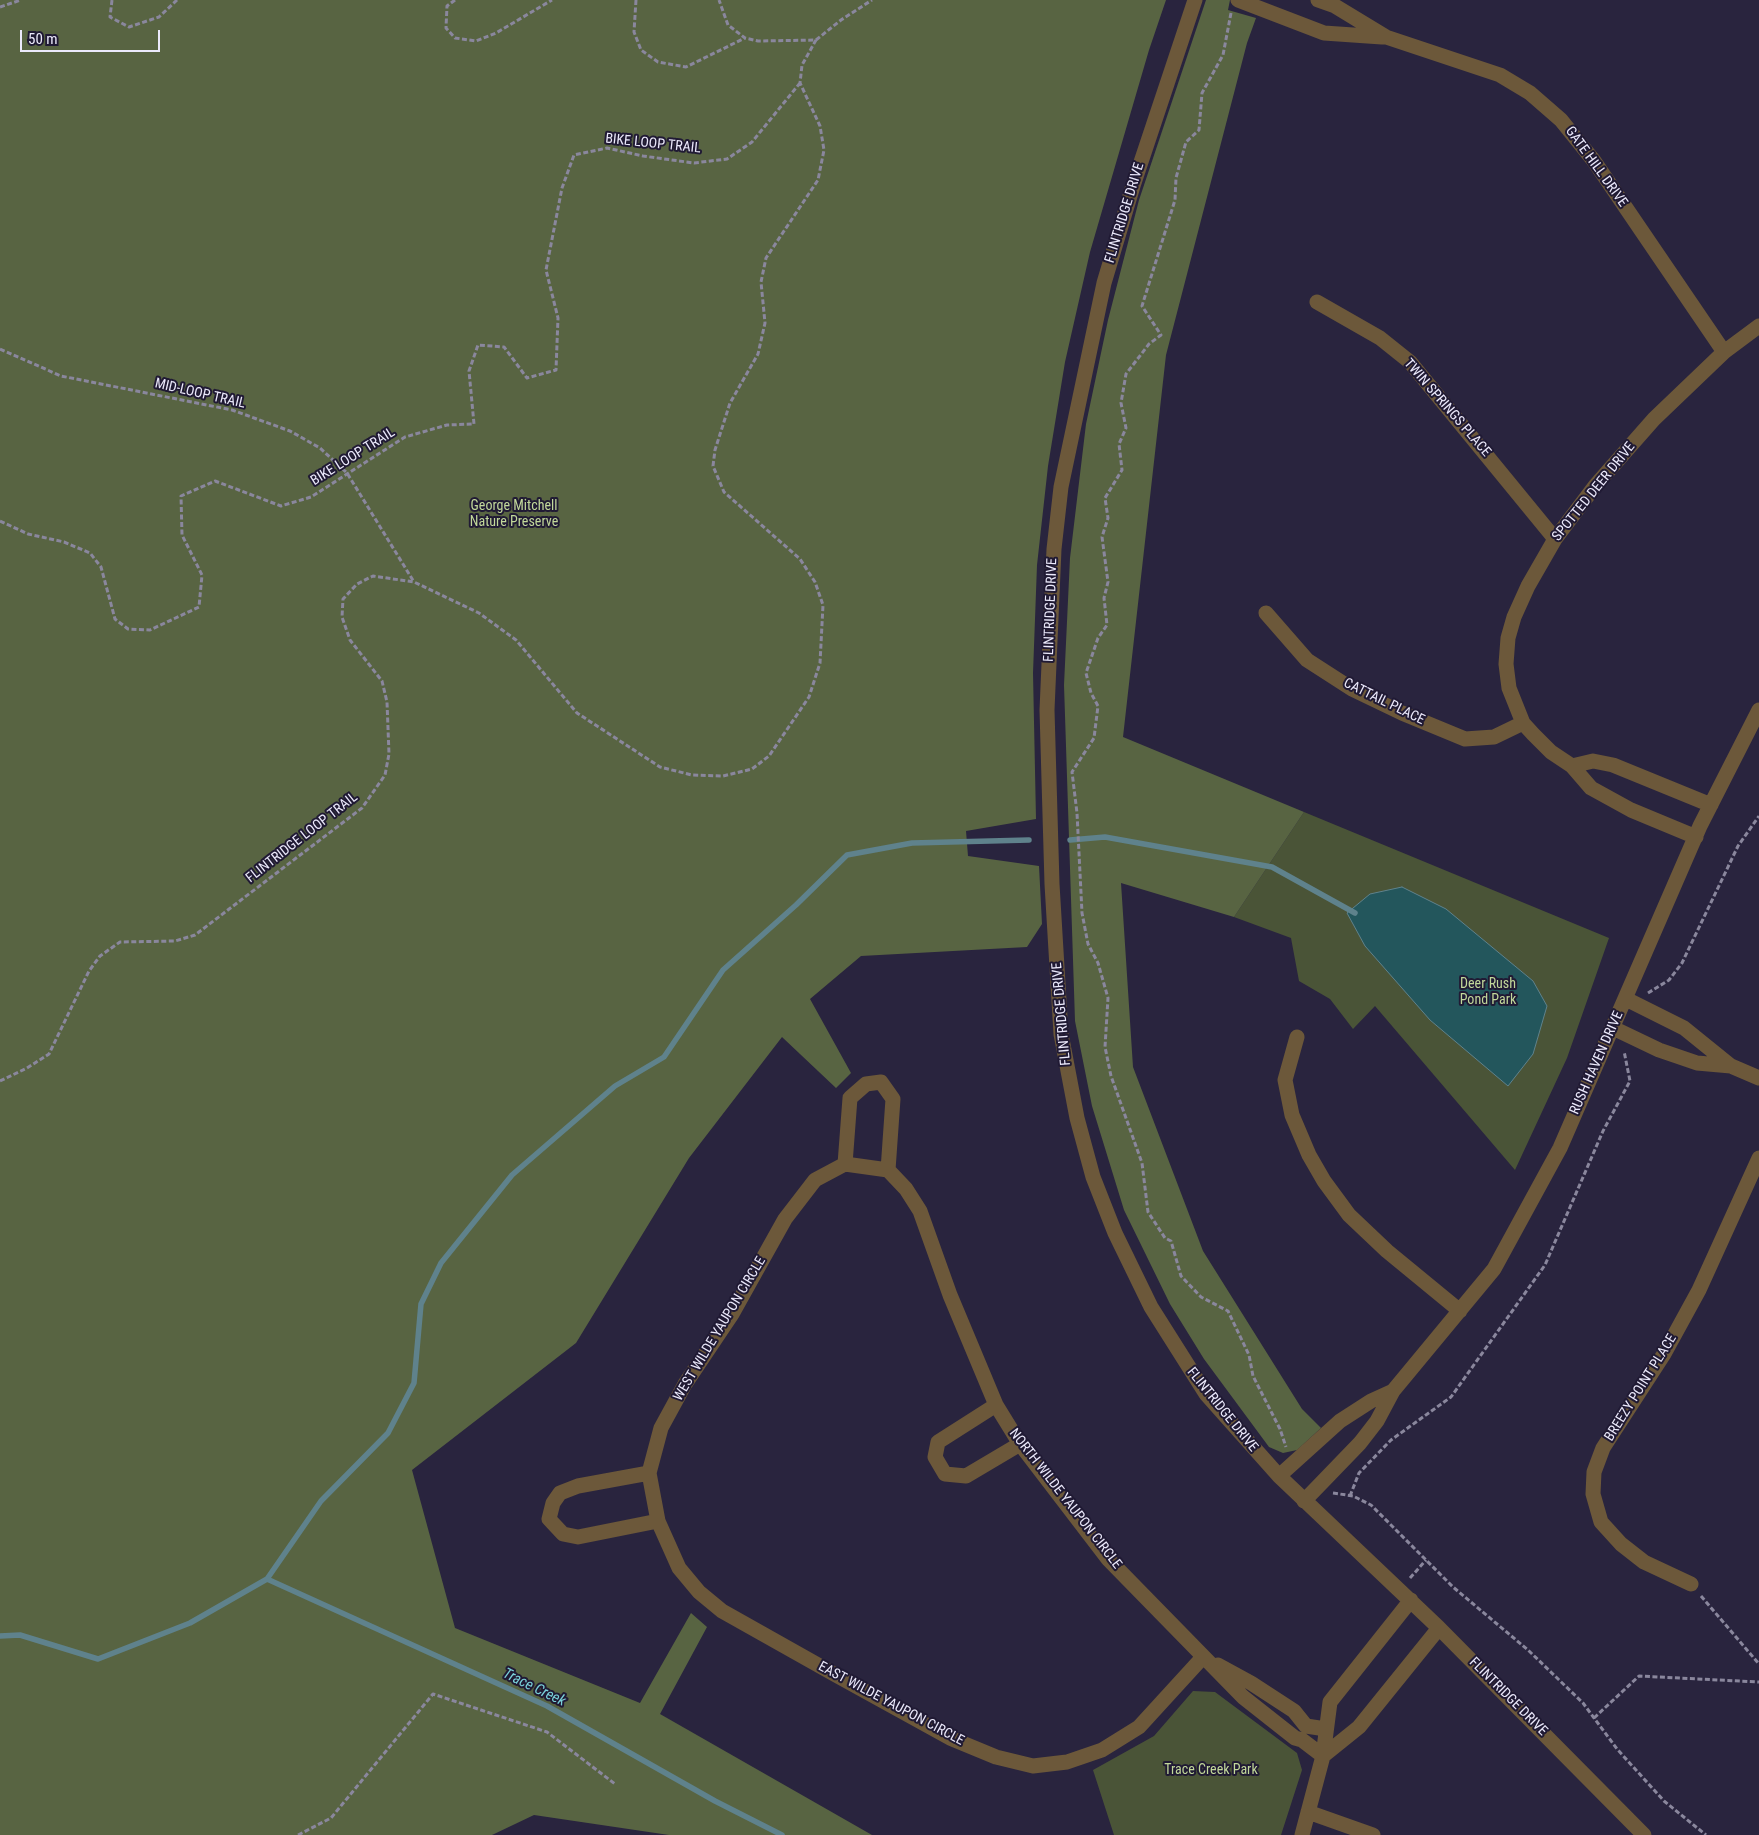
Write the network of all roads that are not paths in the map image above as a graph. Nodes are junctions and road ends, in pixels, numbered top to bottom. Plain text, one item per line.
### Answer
1 (1195, 0) edge
2 (1318, 0) edge
3 (1238, 1) edge
4 (1386, 37) junction
5 (1317, 302) dead end
6 (1759, 326) edge
7 (1724, 352) junction
8 (1555, 539) junction
9 (1266, 613) dead end
10 (1759, 710) edge
11 (1523, 723) junction
12 (1572, 766) junction
13 (1711, 805) junction
14 (1696, 837) junction
15 (1626, 999) junction
16 (1613, 1028) junction
17 (1297, 1037) dead end
18 (1731, 1066) junction
19 (1759, 1078) edge
20 (1759, 1158) edge
21 (845, 1164) junction
22 (888, 1170) junction
23 (1460, 1311) junction
24 (1393, 1391) junction
25 (996, 1405) junction
26 (1020, 1444) junction
27 (649, 1473) junction
28 (1279, 1476) junction
29 (1304, 1501) junction
30 (658, 1521) junction
31 (1691, 1584) road end
32 (1410, 1600) junction
33 (1439, 1628) junction
34 (1204, 1657) junction
35 (1326, 1730) junction
36 (1324, 1756) junction
37 (1308, 1812) junction
38 (1302, 1835) edge
39 (1373, 1835) edge
40 (1644, 1835) edge

1 - 28 street, FLINTRIDGE DRIVE
2 - 4 street, GATE HILL DRIVE
3 - 4 street, GATE HILL DRIVE
4 - 7 street, GATE HILL DRIVE
5 - 8 street, TWIN SPRINGS PLACE
6 - 7 street, SPOTTED DEER DRIVE
7 - 8 street, SPOTTED DEER DRIVE
8 - 11 street, SPOTTED DEER DRIVE
9 - 11 street, CATTAIL PLACE
10 - 13 street, RUSH HAVEN DRIVE
11 - 12 street, SPOTTED DEER DRIVE
12 - 13 street
12 - 14 street, SPOTTED DEER DRIVE
13 - 14 street, RUSH HAVEN DRIVE
14 - 15 street, RUSH HAVEN DRIVE
15 - 16 street, RUSH HAVEN DRIVE
15 - 18 street
16 - 18 street
16 - 23 street, RUSH HAVEN DRIVE
17 - 23 street
18 - 19 street
20 - 31 street, BREEZY POINT PLACE
21 - 22 street
21 - 22 street
21 - 27 street, WEST WILDE YAUPON CIRCLE
22 - 25 street, NORTH WILDE YAUPON CIRCLE
23 - 24 street, RUSH HAVEN DRIVE
24 - 28 street, RUSH HAVEN DRIVE
24 - 29 street, RUSH HAVEN DRIVE
25 - 26 street, NORTH WILDE YAUPON CIRCLE
25 - 26 street
26 - 34 street, NORTH WILDE YAUPON CIRCLE
27 - 30 street, WEST WILDE YAUPON CIRCLE
27 - 30 street
28 - 29 street, FLINTRIDGE DRIVE
29 - 32 street, FLINTRIDGE DRIVE
30 - 34 street, EAST WILDE YAUPON CIRCLE
32 - 33 street, FLINTRIDGE DRIVE
32 - 35 street
33 - 36 street
33 - 40 street, FLINTRIDGE DRIVE
34 - 35 street, NORTH WILDE YAUPON CIRCLE
34 - 36 street, NORTH WILDE YAUPON CIRCLE
35 - 36 street
36 - 37 street
37 - 38 street
37 - 39 street

